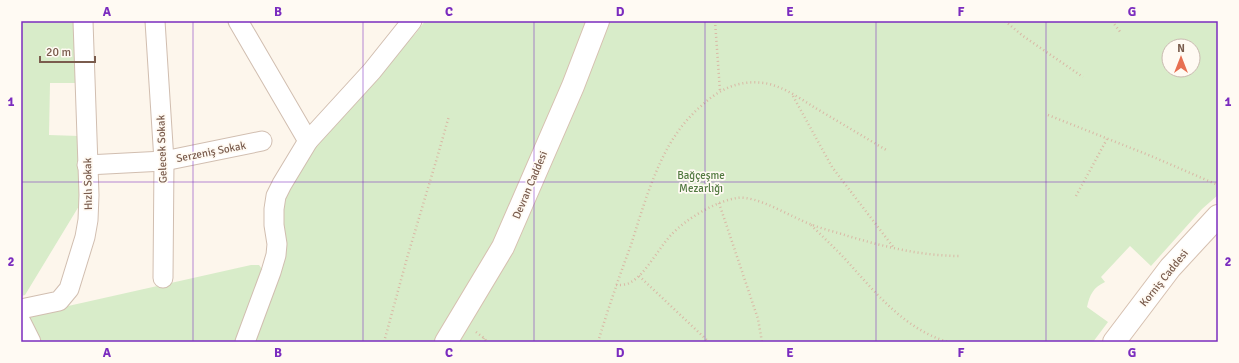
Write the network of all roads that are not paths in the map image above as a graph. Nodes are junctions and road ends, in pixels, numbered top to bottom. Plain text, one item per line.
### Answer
1 (83, 21) edge
2 (155, 21) edge
3 (238, 21) edge
4 (412, 21) edge
5 (598, 21) edge
6 (262, 141) dead end
7 (308, 141) junction
8 (164, 161) junction
9 (88, 165) junction
10 (1218, 216) edge
11 (163, 278) dead end
12 (21, 309) edge
13 (21, 322) edge
14 (32, 342) edge
15 (245, 342) edge
16 (446, 342) edge
17 (1114, 342) edge

1 - 9 street, Hızlı Sokak
2 - 8 street, Gelecek Sokak
3 - 7 street
4 - 7 street
5 - 16 main road, Devran Caddesi
6 - 8 street, Serzeniş Sokak
7 - 15 street
8 - 9 street, Serzeniş Sokak
8 - 11 street, Gelecek Sokak
9 - 12 street, Hızlı Sokak
10 - 17 main road, Korniş Caddesi
13 - 14 street

